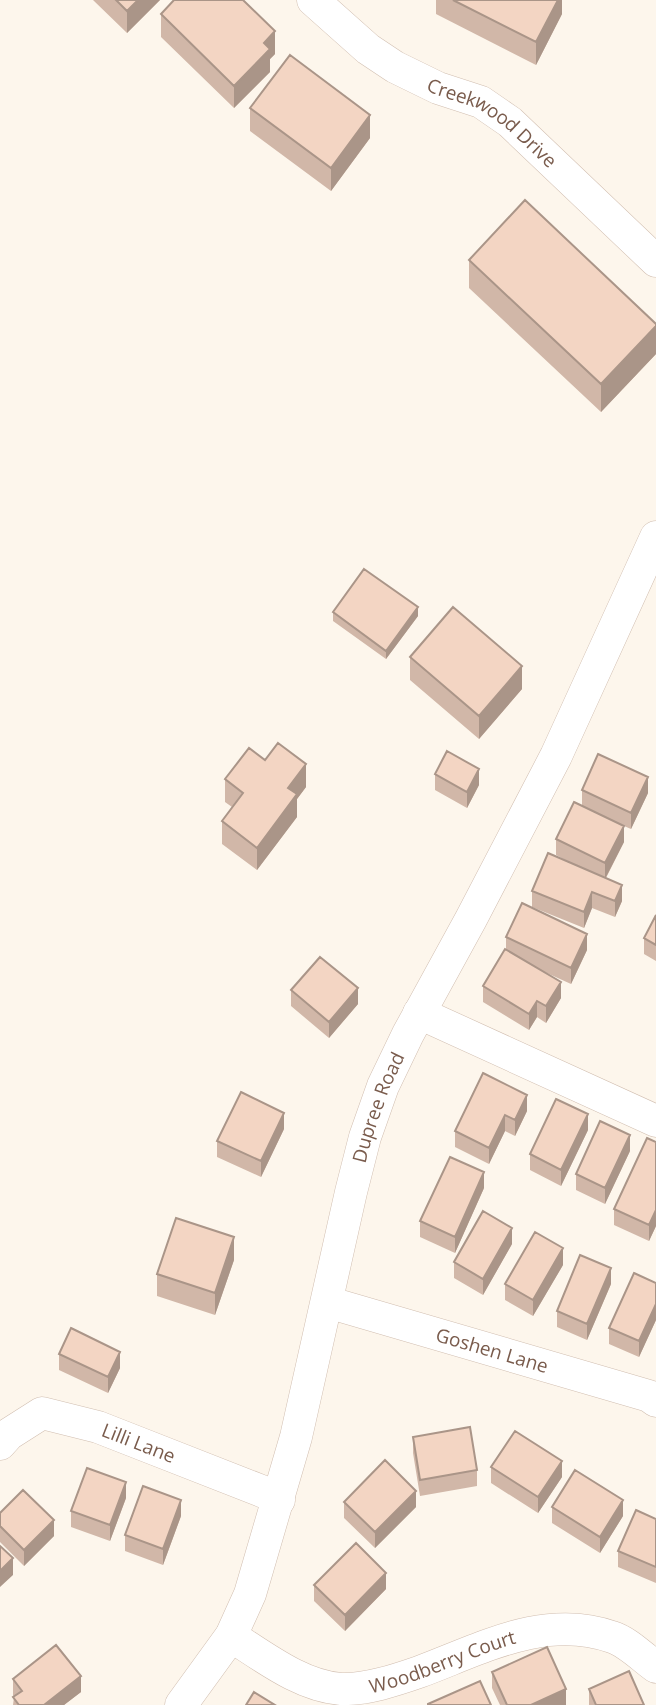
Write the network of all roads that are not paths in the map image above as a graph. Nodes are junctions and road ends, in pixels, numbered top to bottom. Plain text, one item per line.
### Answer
1 (313, 0) edge
2 (656, 261) edge
3 (656, 537) edge
4 (419, 1013) junction
5 (656, 1121) edge
6 (327, 1302) junction
7 (656, 1401) edge
8 (0, 1444) edge
9 (279, 1500) junction
10 (232, 1636) junction
11 (656, 1667) edge
12 (181, 1705) edge

1 - 2 street, Creekwood Drive
3 - 4 street, Dupree Road
4 - 5 street
4 - 6 street, Dupree Road
6 - 7 street, Goshen Lane
6 - 9 street, Dupree Road
8 - 9 street, Lilli Lane
9 - 10 street, Dupree Road
10 - 11 street, Woodberry Court
10 - 12 street, Dupree Road

